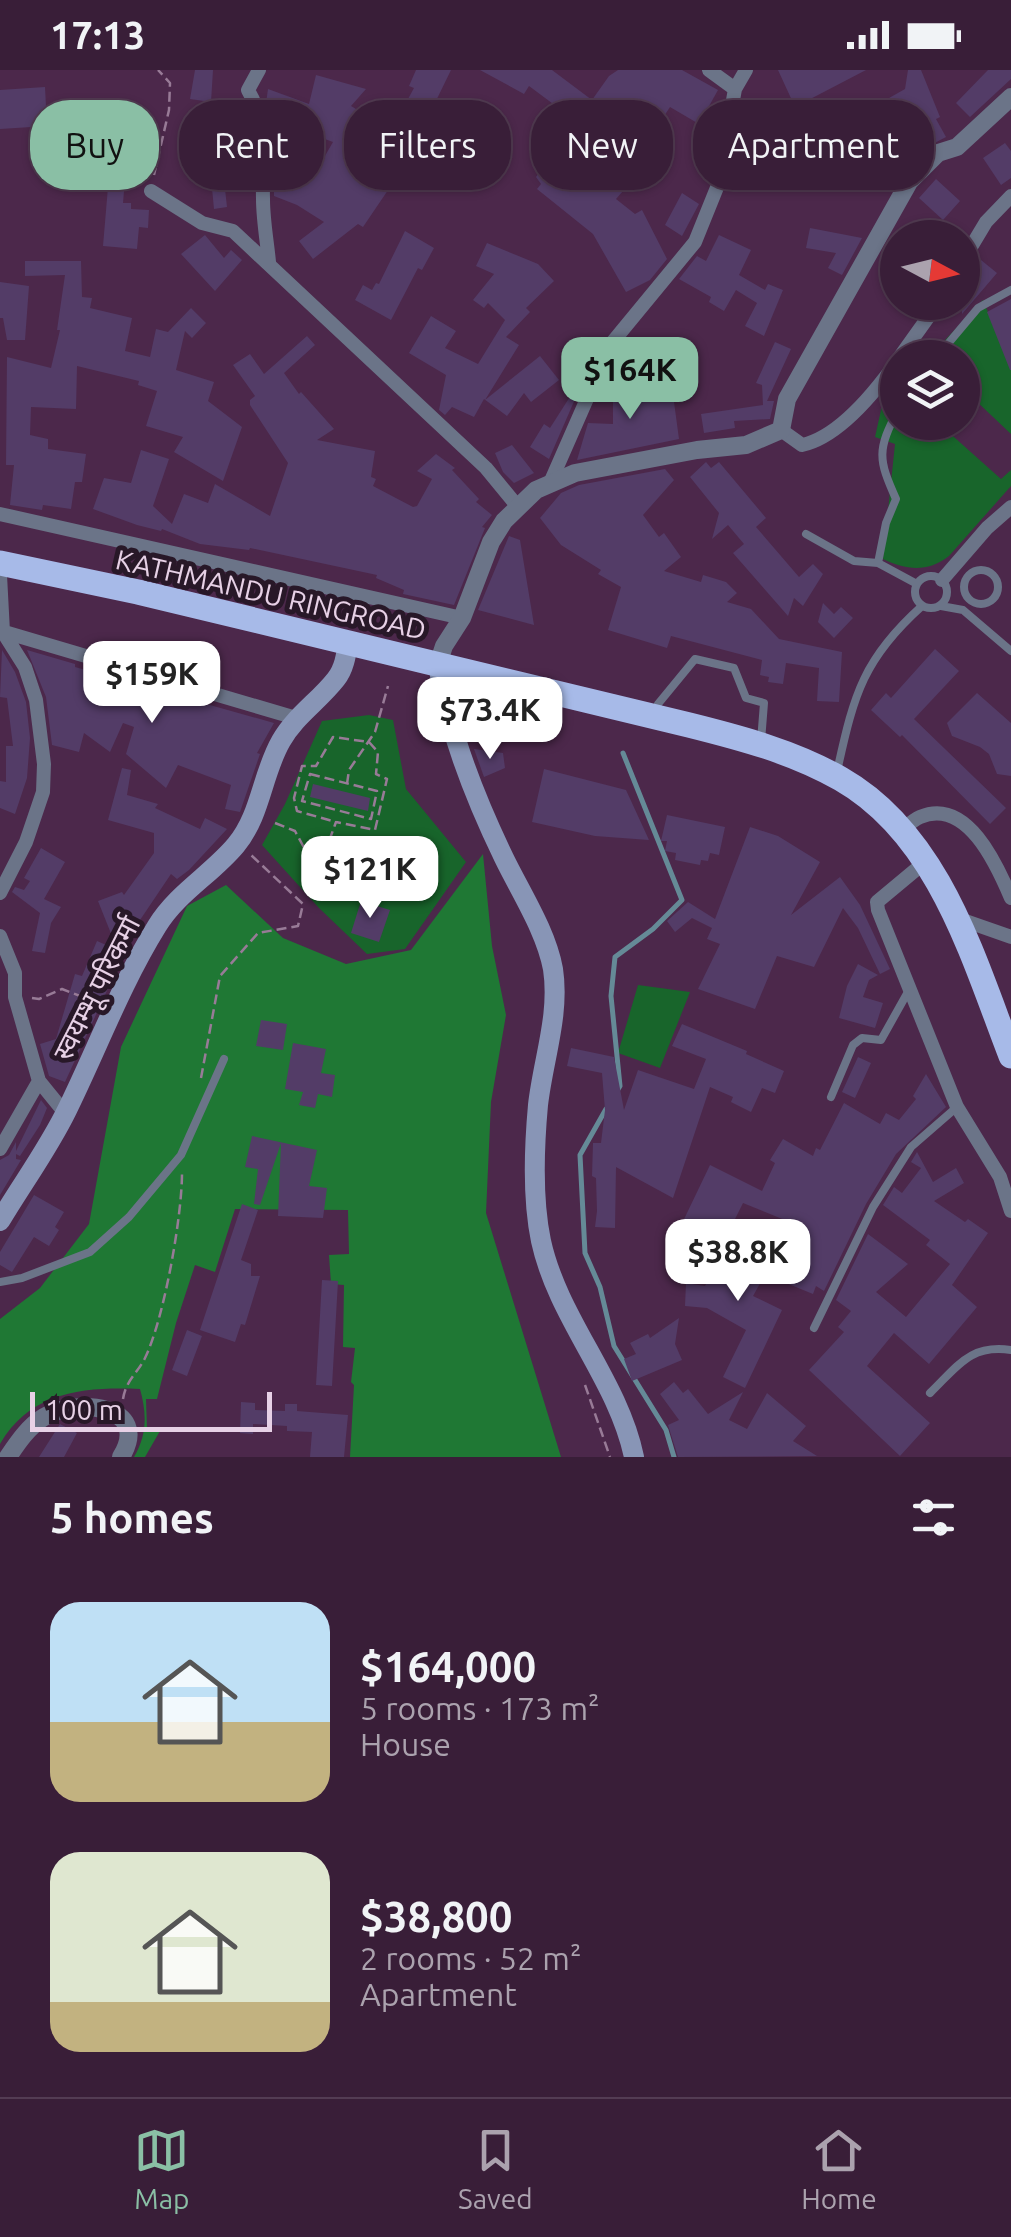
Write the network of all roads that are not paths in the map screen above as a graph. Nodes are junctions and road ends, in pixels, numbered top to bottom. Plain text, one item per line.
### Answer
1 (259, 70) edge
2 (709, 70) edge
3 (746, 70) edge
4 (736, 89) junction
5 (1011, 97) edge
6 (150, 191) road end
7 (1011, 196) edge
8 (980, 232) edge
9 (269, 262) junction
10 (1011, 290) edge
11 (951, 340) edge
12 (880, 385) edge
13 (781, 430) junction
14 (884, 440) edge
15 (550, 482) junction
16 (518, 506) junction
17 (1011, 507) edge
18 (0, 514) edge
19 (806, 534) dead end
20 (0, 563) edge
21 (878, 563) junction
22 (0, 575) edge
23 (942, 580) junction
24 (917, 584) junction
25 (971, 601) junction
26 (922, 606) junction
27 (940, 606) junction
28 (963, 610) junction
29 (462, 618) junction
30 (2, 631) edge
31 (348, 644) junction
32 (1011, 651) edge
33 (438, 664) junction
34 (296, 718) junction
35 (655, 718) junction
36 (761, 745) junction
37 (844, 781) junction
38 (900, 832) junction
39 (924, 862) junction
40 (1, 888) edge
41 (1011, 898) edge
42 (957, 918) junction
43 (0, 936) edge
44 (1011, 936) edge
45 (3, 952) edge
46 (910, 990) junction
47 (1011, 1056) edge
48 (224, 1059) dead end
49 (39, 1081) junction
50 (831, 1097) dead end
51 (957, 1107) junction
52 (66, 1114) junction
53 (0, 1149) edge
54 (1011, 1211) edge
55 (0, 1221) edge
56 (0, 1282) edge
57 (814, 1328) dead end
58 (1011, 1350) edge
59 (930, 1393) dead end
60 (8, 1457) edge
61 (121, 1457) edge
62 (634, 1457) edge

1 - 9 street
2 - 4 street
3 - 4 street
4 - 15 street
5 - 13 street
6 - 9 street
7 - 8 street
9 - 16 street
10 - 11 lane
12 - 13 street
13 - 15 street
14 - 21 lane
15 - 16 street
16 - 29 street
17 - 23 street
18 - 29 street
19 - 21 lane
20 - 31 highway, KATHMANDU RINGROAD
21 - 24 lane
22 - 30 street
23 - 24 lane
23 - 27 lane
24 - 26 lane
25 - 25 lane
25 - 28 lane
26 - 27 lane
26 - 37 lane
27 - 28 lane
28 - 32 lane
29 - 33 street
30 - 34 street
30 - 40 street
31 - 33 highway, KATHMANDU RINGROAD
31 - 34 main road, स्वयम्भू परिकर्मा
33 - 35 highway, KATHMANDU RINGROAD
33 - 62 main road
34 - 52 main road, स्वयम्भू परिकर्मा
35 - 36 highway, KATHMANDU RINGROAD
35 - 36 lane
36 - 37 highway, KATHMANDU RINGROAD
37 - 38 highway, KATHMANDU RINGROAD
38 - 39 highway, KATHMANDU RINGROAD
38 - 41 street
39 - 42 highway, KATHMANDU RINGROAD
39 - 46 street
42 - 44 street
42 - 47 highway, KATHMANDU RINGROAD
43 - 45 street
45 - 49 street
46 - 50 lane
46 - 51 street
48 - 56 lane
49 - 52 street
49 - 53 street
51 - 54 street
51 - 57 lane
52 - 55 main road, स्वयम्भू परिकर्मा
58 - 59 lane
60 - 61 street

